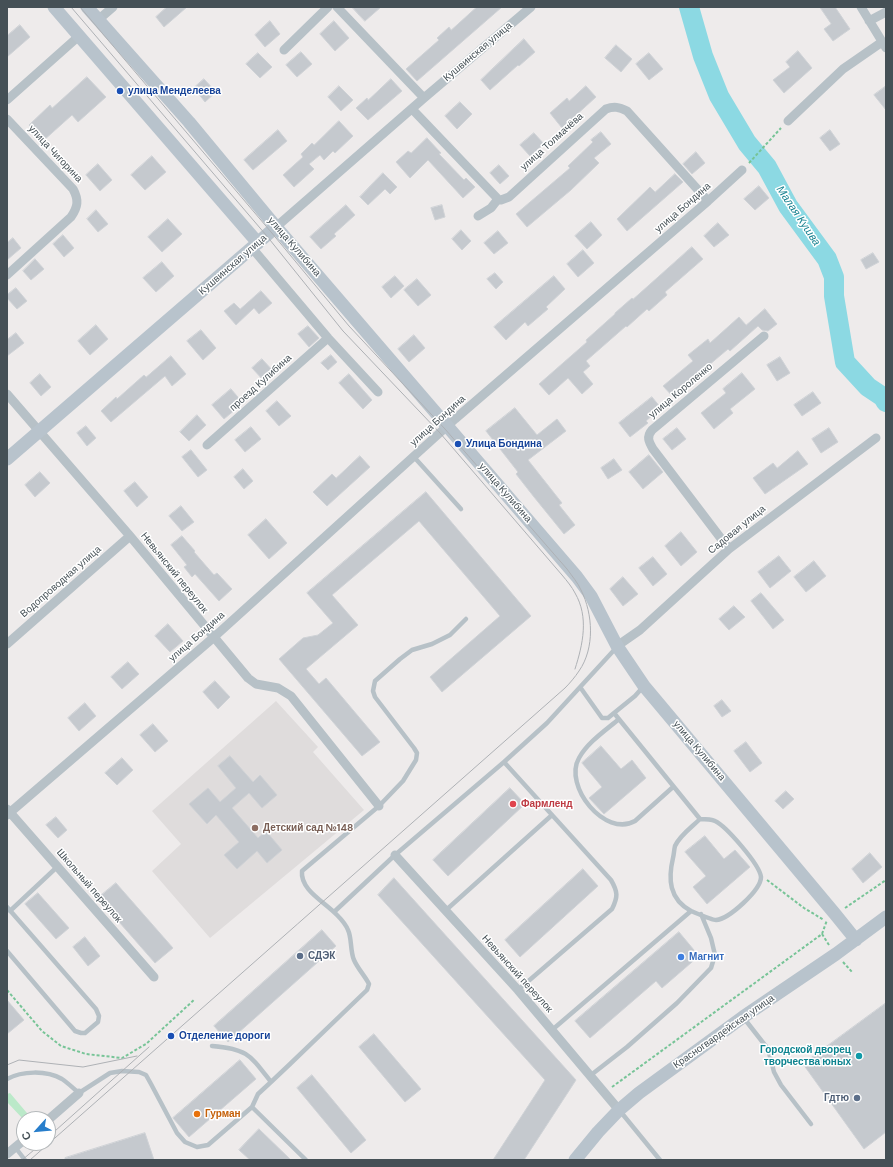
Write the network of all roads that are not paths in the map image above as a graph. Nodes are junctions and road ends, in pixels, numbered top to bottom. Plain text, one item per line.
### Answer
1 (54, 7) edge
2 (87, 7) edge
3 (113, 7) edge
4 (328, 7) edge
5 (337, 7) edge
6 (531, 7) edge
7 (861, 7) edge
8 (886, 12) edge
9 (98, 20) junction
10 (870, 21) junction
11 (79, 36) junction
12 (884, 45) edge
13 (284, 50) dead end
14 (424, 98) junction
15 (7, 100) edge
16 (412, 109) junction
17 (7, 119) edge
18 (788, 121) road end
19 (742, 170) road end
20 (498, 199) junction
21 (708, 201) junction
22 (478, 216) dead end
23 (276, 227) junction
24 (255, 245) junction
25 (7, 275) edge
26 (764, 336) dead end
27 (328, 338) junction
28 (378, 392) dead end
29 (7, 394) edge
30 (447, 427) junction
31 (40, 432) junction
32 (876, 438) dead end
33 (208, 445) dead end
34 (414, 457) junction
35 (7, 459) edge
36 (461, 509) dead end
37 (130, 536) junction
38 (729, 549) junction
39 (466, 619) dead end
40 (213, 638) junction
41 (7, 644) edge
42 (617, 646) junction
43 (644, 686) junction
44 (580, 687) junction
45 (614, 713) junction
46 (619, 719) junction
47 (504, 762) junction
48 (674, 787) junction
49 (379, 806) junction
50 (8, 812) edge
51 (552, 815) junction
52 (700, 820) junction
53 (395, 855) junction
54 (57, 867) junction
55 (9, 909) edge
56 (445, 911) junction
57 (691, 911) junction
58 (334, 912) junction
59 (700, 914) junction
60 (886, 917) edge
61 (856, 940) junction
62 (7, 951) edge
63 (154, 977) dead end
64 (518, 990) junction
65 (743, 1017) junction
66 (552, 1030) junction
67 (212, 1046) dead end
68 (591, 1075) junction
69 (7, 1079) edge
70 (271, 1082) junction
71 (79, 1093) junction
72 (252, 1107) junction
73 (619, 1110) junction
74 (56, 1113) edge
75 (810, 1124) dead end
76 (15, 1148) joint
77 (7, 1154) edge
78 (25, 1160) edge
79 (306, 1160) edge
80 (575, 1160) edge
81 (660, 1160) edge

1 - 11 main road
2 - 9 main road, улица Кулибина
3 - 9 street
4 - 13 street
5 - 14 street
6 - 14 street, Кушвинская улица
7 - 10 street
8 - 10 street
9 - 23 main road, улица Кулибина
10 - 12 street
11 - 15 street
11 - 24 main road
12 - 18 street
14 - 16 street, Кушвинская улица
16 - 20 street
16 - 23 street, Кушвинская улица
17 - 25 street, улица Чигорина
19 - 21 street, улица Бондина
20 - 21 street, улица Толмачёва
20 - 22 street
21 - 30 street, улица Бондина
23 - 24 main road, Кушвинская улица
23 - 30 main road, улица Кулибина
24 - 27 street
24 - 31 main road, Кушвинская улица
26 - 38 street, улица Короленко
27 - 28 street
27 - 33 street, проезд Кулибина
29 - 31 street, Невьянский переулок
30 - 34 street, улица Бондина
30 - 42 main road, улица Кулибина
31 - 35 main road, Кушвинская улица
31 - 37 street, Невьянский переулок
32 - 38 street, Садовая улица
34 - 36 lane
34 - 40 street, улица Бондина
37 - 40 street, Невьянский переулок
37 - 41 street, Водопроводная улица
38 - 42 street, Садовая улица
39 - 49 lane
40 - 49 street, Невьянский переулок
40 - 50 street, улица Бондина
42 - 43 main road, улица Кулибина
42 - 44 lane
43 - 45 lane
43 - 61 main road, улица Кулибина
44 - 45 lane
44 - 47 lane
45 - 46 lane
46 - 48 lane
46 - 48 lane
47 - 51 lane
47 - 53 lane
48 - 52 lane
49 - 58 lane
50 - 54 street, Школьный переулок
51 - 56 lane
51 - 64 lane
52 - 57 lane
52 - 59 lane
53 - 56 street, Невьянский переулок
53 - 58 lane
54 - 55 lane
54 - 63 street, Школьный переулок
55 - 62 lane
56 - 64 street, Невьянский переулок
57 - 59 lane
57 - 66 lane
58 - 70 lane
59 - 68 lane
60 - 61 main road, Красногвардейская улица
61 - 65 main road, Красногвардейская улица
64 - 66 street, Невьянский переулок
65 - 73 main road, Красногвардейская улица
65 - 75 lane
66 - 68 street, Невьянский переулок
67 - 70 lane
68 - 73 street, Невьянский переулок
69 - 71 lane
70 - 72 lane
71 - 72 lane
71 - 74 street
72 - 79 lane
73 - 80 main road, Красногвардейская улица
73 - 81 lane
76 - 77 street
76 - 78 lane

